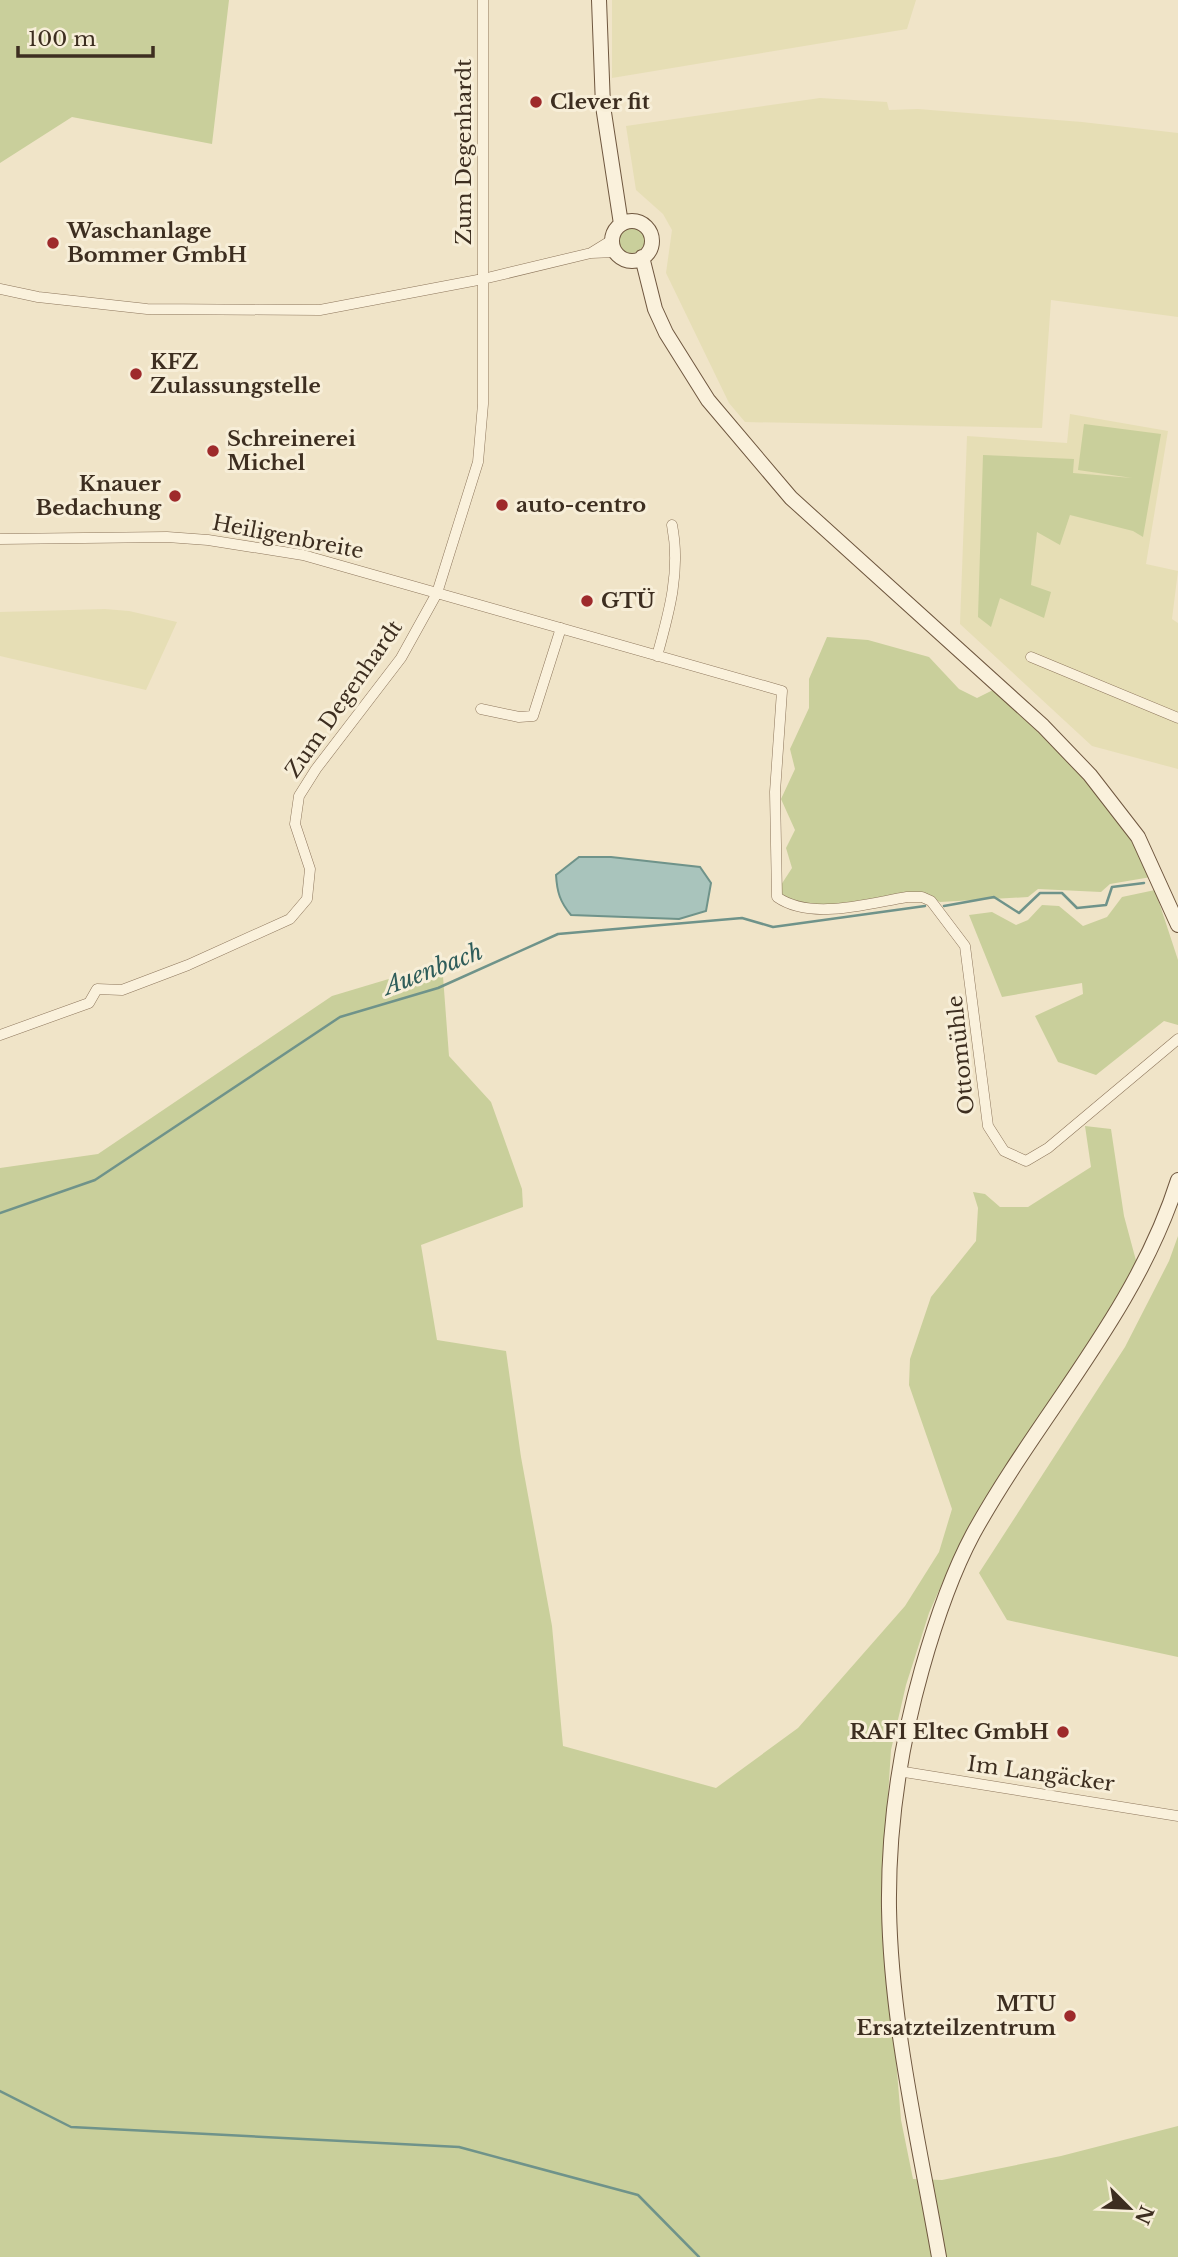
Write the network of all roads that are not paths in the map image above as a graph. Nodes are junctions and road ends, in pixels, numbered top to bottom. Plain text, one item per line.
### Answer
1 (484, 0) edge
2 (599, 0) edge
3 (627, 222) junction
4 (613, 246) junction
5 (638, 259) junction
6 (483, 279) junction
7 (0, 289) edge
8 (672, 526) dead end
9 (0, 540) edge
10 (437, 593) junction
11 (561, 628) junction
12 (657, 656) junction
13 (1031, 656) dead end
14 (481, 709) dead end
15 (1178, 718) edge
16 (777, 897) joint
17 (1178, 925) edge
18 (0, 1035) edge
19 (1178, 1039) edge
20 (1178, 1180) edge
21 (898, 1771) junction
22 (1178, 1816) edge
23 (939, 2257) edge

1 - 6 street, Zum Degenhardt
2 - 3 main road
3 - 4 main road
3 - 5 main road
4 - 5 main road
4 - 6 street
5 - 17 main road
6 - 7 street
6 - 10 street, Zum Degenhardt
8 - 12 street
9 - 10 street, Heiligenbreite
10 - 11 street, Heiligenbreite
10 - 18 street, Zum Degenhardt
11 - 12 street, Heiligenbreite
11 - 14 street
12 - 16 street, Heiligenbreite
13 - 15 street
16 - 19 street, Ottomühle
20 - 21 main road
21 - 22 street, Im Langäcker
21 - 23 main road

